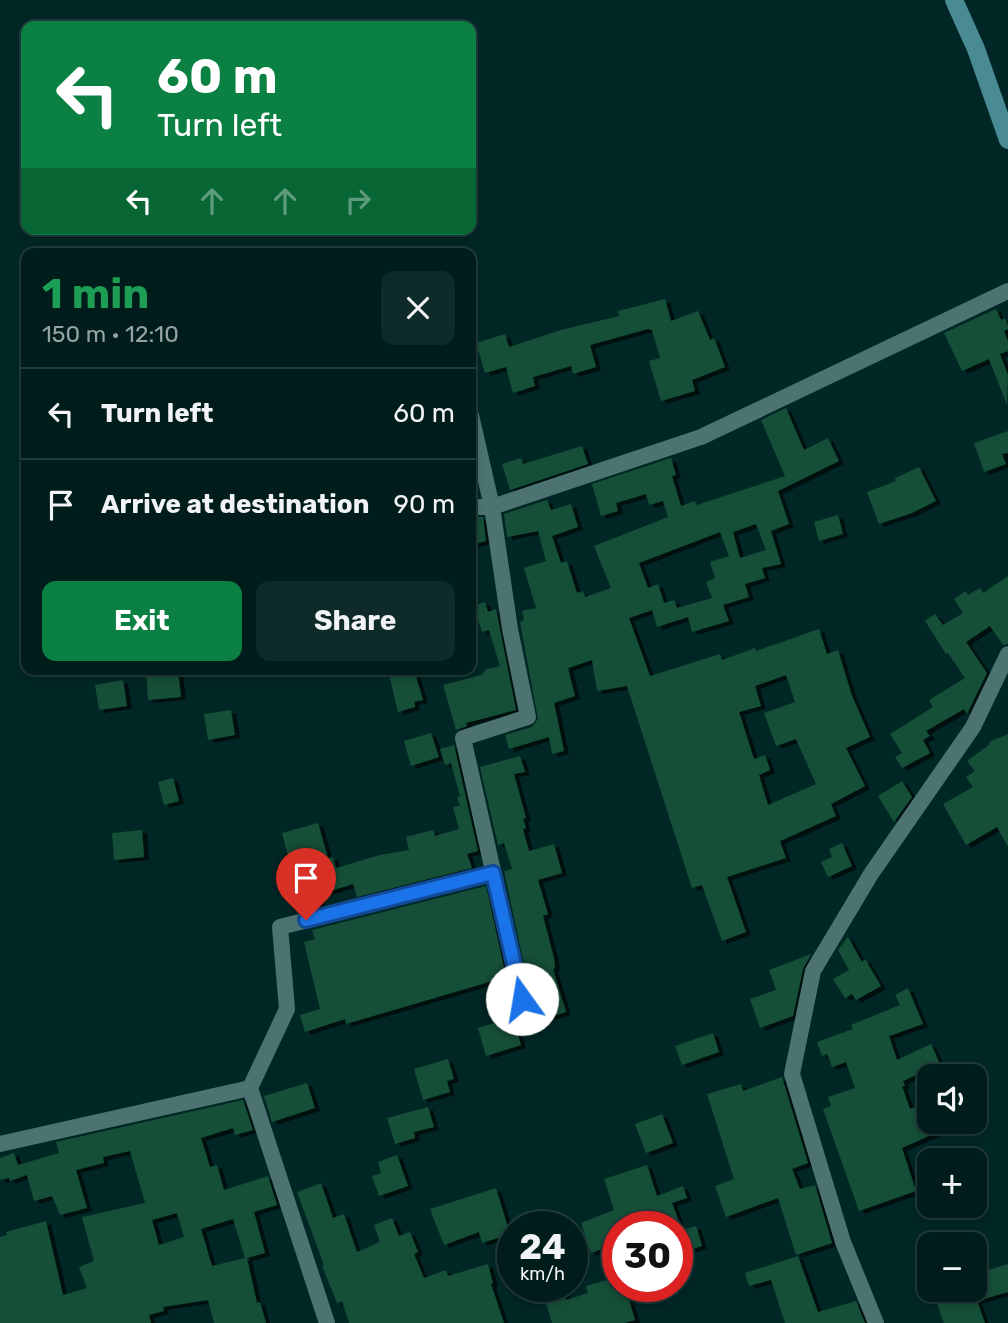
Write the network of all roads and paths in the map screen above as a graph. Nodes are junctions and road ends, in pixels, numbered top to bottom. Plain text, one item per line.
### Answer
1 (954, 0) edge
2 (976, 49) junction
3 (1008, 103) edge
4 (1008, 140) edge
5 (1008, 291) edge
6 (476, 437) edge
7 (476, 507) edge
8 (492, 507) junction
9 (1008, 654) edge
10 (493, 873) junction
11 (522, 999) dead end
12 (250, 1088) junction
13 (0, 1144) edge
14 (327, 1323) edge
15 (876, 1323) edge

1 - 2 main road
2 - 3 main road
2 - 4 main road
5 - 8 street
6 - 8 street
7 - 8 street
8 - 10 street
9 - 15 street
10 - 11 street
10 - 12 street
12 - 13 street
12 - 14 street

